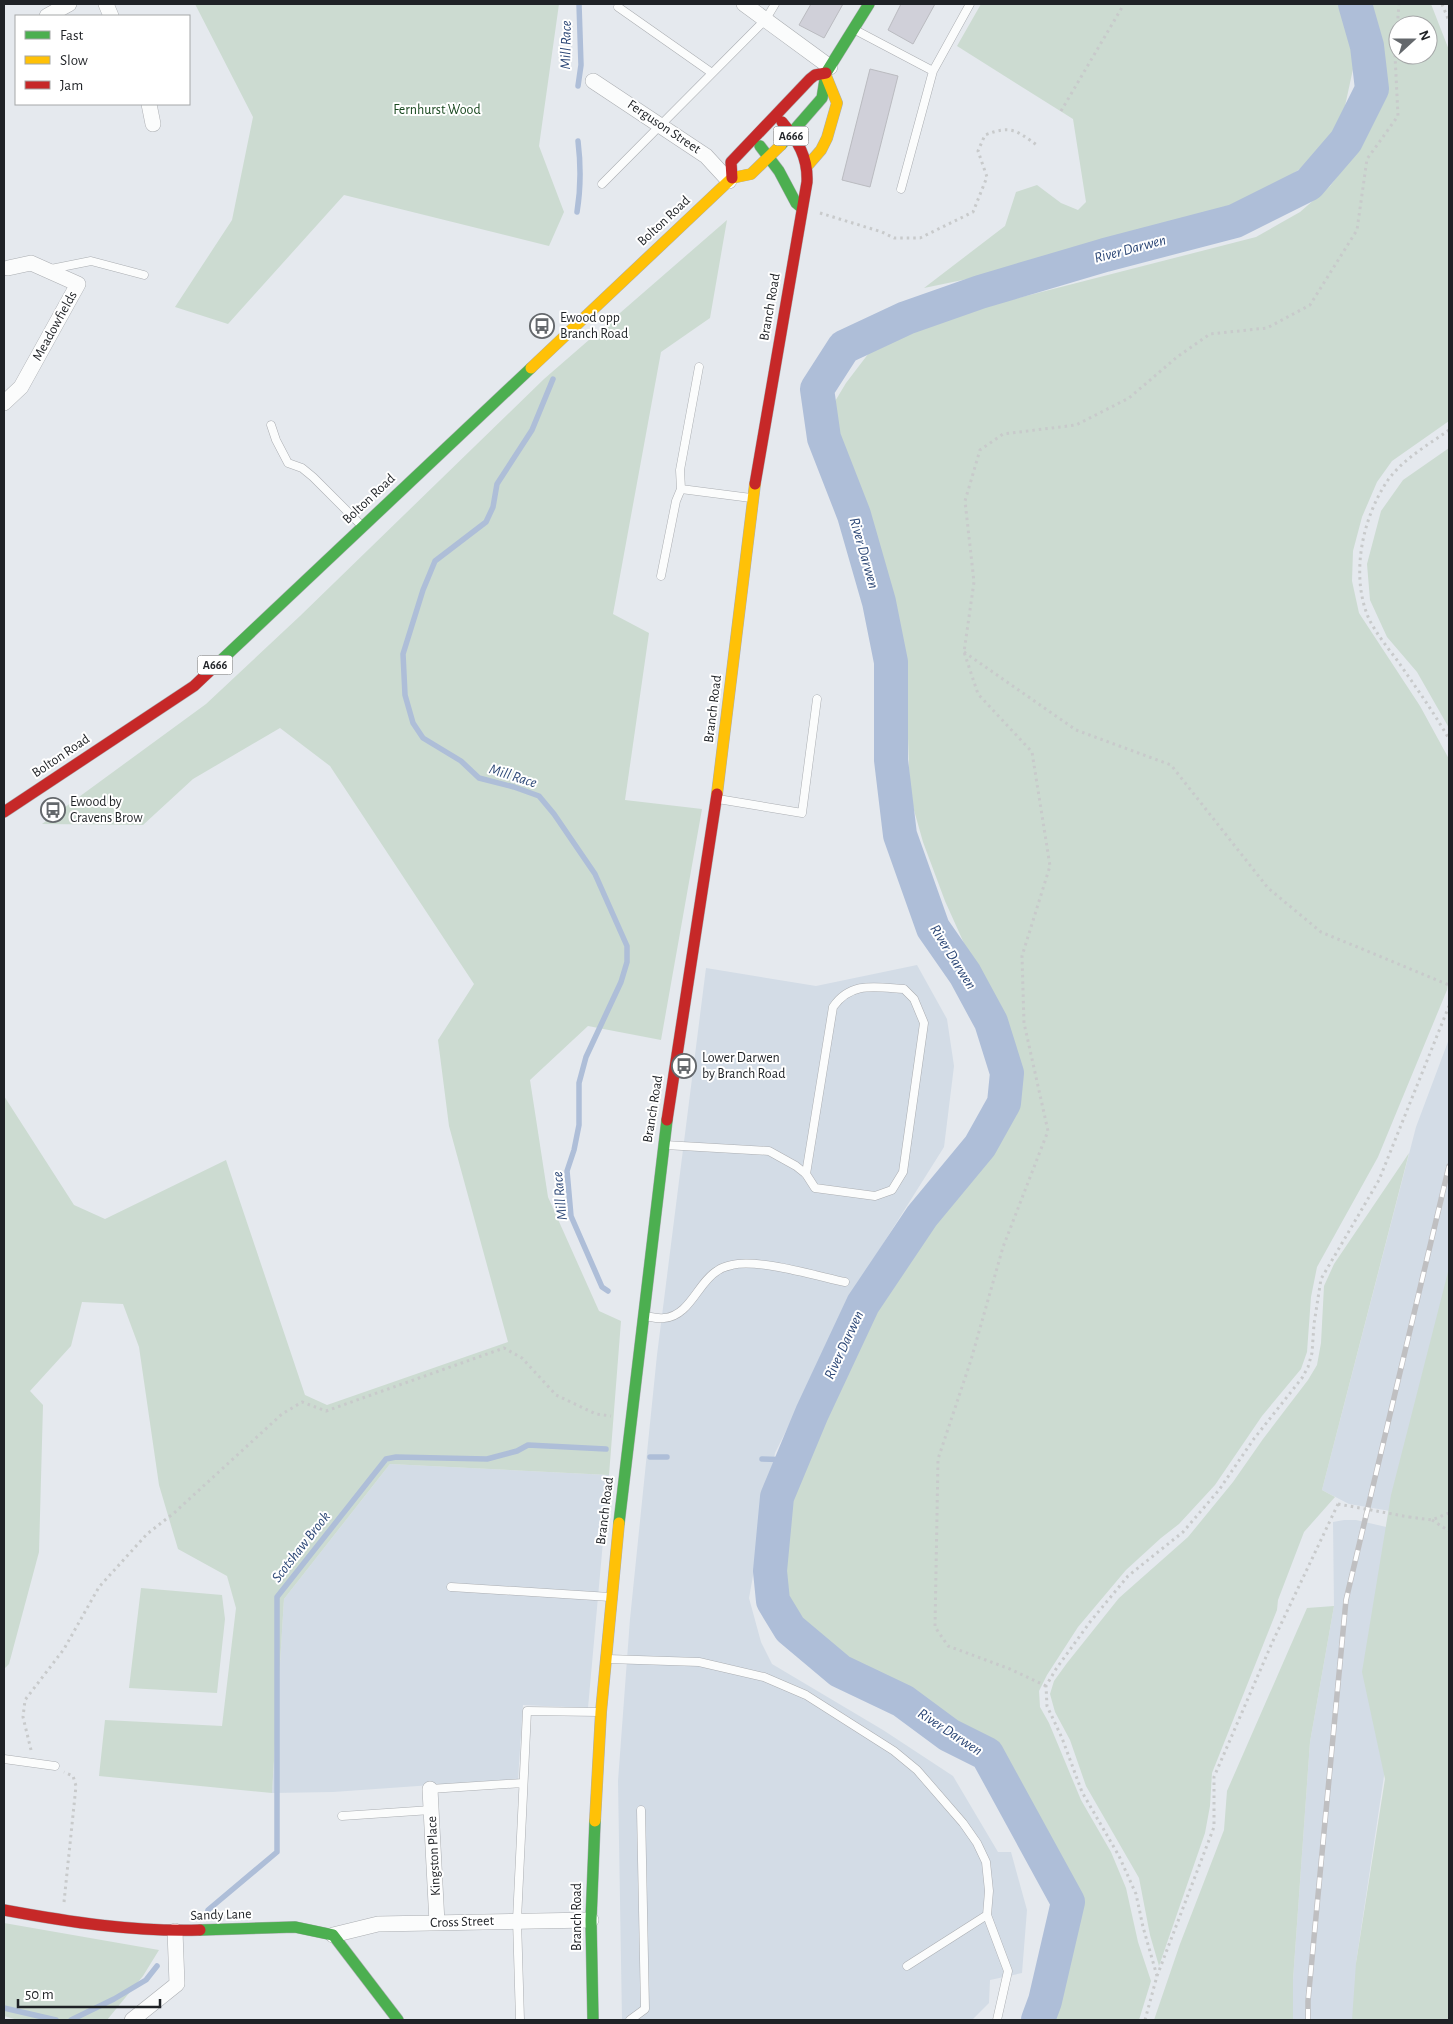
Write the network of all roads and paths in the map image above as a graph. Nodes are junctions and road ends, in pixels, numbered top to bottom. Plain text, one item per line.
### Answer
1 (69, 4) edge
2 (744, 4) edge
3 (775, 4) edge
4 (869, 4) edge
5 (970, 4) edge
6 (1124, 4) edge
7 (1399, 4) edge
8 (1442, 4) edge
9 (618, 7) dead end
10 (49, 15) edge
11 (766, 18) junction
12 (1449, 20) edge
13 (855, 29) junction
14 (933, 71) junction
15 (827, 72) junction
16 (712, 73) junction
17 (593, 80) dead end
18 (149, 105) edge
19 (1061, 111) dead end
20 (776, 115) junction
21 (153, 124) dead end
22 (661, 124) junction
23 (793, 134) junction
24 (753, 139) junction
25 (1038, 146) dead end
26 (770, 158) junction
27 (808, 165) junction
28 (730, 179) junction
29 (602, 184) dead end
30 (901, 189) dead end
31 (802, 208) junction
32 (8, 268) dead end
33 (47, 270) junction
34 (144, 275) dead end
35 (699, 367) dead end
36 (4, 403) edge
37 (271, 425) dead end
38 (1449, 430) edge
39 (681, 489) junction
40 (753, 498) junction
41 (362, 526) junction
42 (661, 576) dead end
43 (964, 652) junction
44 (817, 699) dead end
45 (1449, 739) edge
46 (716, 799) junction
47 (4, 812) edge
48 (1449, 985) edge
49 (1449, 1006) edge
50 (663, 1145) junction
51 (806, 1174) junction
52 (845, 1282) dead end
53 (643, 1316) junction
54 (631, 1419) junction
55 (1449, 1513) edge
56 (1432, 1520) junction
57 (1449, 1531) edge
58 (451, 1587) dead end
59 (612, 1597) junction
60 (606, 1658) junction
61 (1046, 1686) junction
62 (601, 1712) junction
63 (4, 1760) edge
64 (34, 1764) junction
65 (55, 1766) joint
66 (524, 1783) junction
67 (430, 1789) joint
68 (431, 1810) junction
69 (642, 1810) dead end
70 (342, 1816) dead end
71 (4, 1910) edge
72 (987, 1915) junction
73 (62, 1920) junction
74 (517, 1920) junction
75 (591, 1920) junction
76 (437, 1923) junction
77 (175, 1932) junction
78 (334, 1935) junction
79 (907, 1966) dead end
80 (1157, 1976) junction
81 (132, 2020) edge
82 (398, 2020) edge
83 (520, 2020) edge
84 (593, 2020) edge
85 (630, 2020) edge
86 (997, 2020) edge
87 (1145, 2020) edge

1 - 10 street
2 - 11 street
3 - 11 lane
4 - 13 main road, Bolton Road / A666
5 - 14 lane
6 - 19 path
7 - 43 path
8 - 12 path
9 - 16 lane
11 - 15 street
11 - 16 lane
13 - 14 lane
13 - 15 main road, Bolton Road / A666
14 - 30 lane
15 - 20 main road, Bolton Road / A666
15 - 23 main road, Bolton Road / A666
15 - 27 main road
16 - 22 lane
17 - 22 street, Ferguson Street
18 - 21 street
20 - 23 main road, Branch Road
20 - 24 main road, Bolton Road / A666
22 - 28 street, Ferguson Street
22 - 29 lane
23 - 26 main road, Bolton Road / A666
23 - 27 main road, Branch Road
24 - 26 main road
24 - 28 main road, Bolton Road / A666
25 - 31 path
26 - 28 main road, Bolton Road / A666
26 - 31 main road
27 - 31 main road, Branch Road
28 - 41 main road, Bolton Road / A666
31 - 40 main road, Branch Road
32 - 33 street, Meadowfields
33 - 34 lane
33 - 36 street, Meadowfields
35 - 39 lane
37 - 41 lane
38 - 45 path
39 - 40 lane
39 - 42 lane
40 - 46 main road, Branch Road
41 - 47 main road, Bolton Road / A666
43 - 48 path
43 - 61 path
44 - 46 lane
46 - 50 main road, Branch Road
49 - 61 path
50 - 51 lane
50 - 53 main road, Branch Road
51 - 51 lane
52 - 53 lane
53 - 54 main road, Branch Road
54 - 59 main road, Branch Road
54 - 64 path
55 - 56 path
56 - 57 path
56 - 80 path, bridge
58 - 59 lane
59 - 60 main road, Branch Road
60 - 62 main road, Branch Road
60 - 72 lane
61 - 80 path
62 - 66 lane
62 - 75 main road, Branch Road
63 - 64 lane
64 - 65 lane
65 - 73 path
66 - 67 lane
66 - 74 lane
67 - 68 street, Kingston Place
68 - 70 lane
68 - 76 street, Kingston Place
69 - 85 lane
71 - 73 main road, Sandy Lane
72 - 79 lane
72 - 86 lane
73 - 77 main road, Sandy Lane
74 - 75 street, Cross Street
74 - 76 street, Cross Street
74 - 83 lane
75 - 84 main road, Branch Road
76 - 78 street, Cross Street
77 - 78 main road, Sandy Lane
77 - 81 street
78 - 82 main road
80 - 87 path

